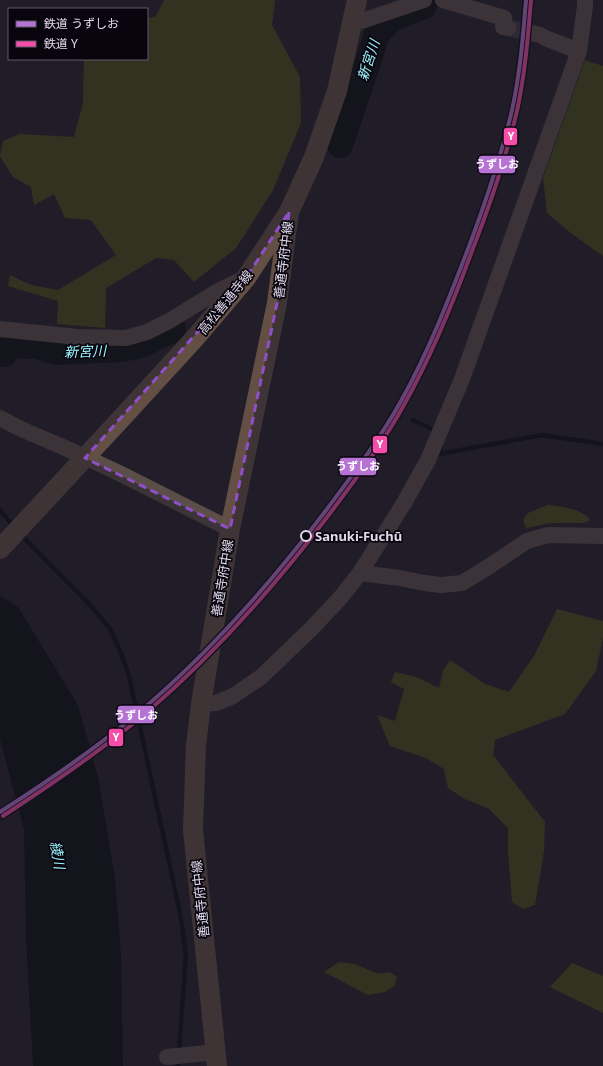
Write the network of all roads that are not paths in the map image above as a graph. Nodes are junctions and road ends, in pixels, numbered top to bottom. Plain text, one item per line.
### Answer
1 (357, 0) edge
2 (422, 0) edge
3 (443, 0) edge
4 (585, 0) edge
5 (353, 22) junction
6 (508, 28) tunnel mouth
7 (528, 32) tunnel mouth
8 (579, 51) junction
9 (289, 212) junction
10 (246, 278) junction
11 (279, 291) junction
12 (0, 329) edge
13 (0, 418) edge
14 (230, 529) junction
15 (603, 536) edge
16 (0, 549) edge
17 (360, 573) junction
18 (201, 704) junction
19 (177, 1055) dead end
20 (216, 1059) edge

1 - 5 main road, 高松善通寺線
2 - 5 street
3 - 6 street
4 - 8 street
5 - 9 main road, 高松善通寺線
7 - 8 street
8 - 17 street
9 - 10 main road, 高松善通寺線
9 - 11 main road, 善通寺府中線
10 - 11 main road
10 - 12 street
10 - 16 main road, 高松善通寺線, bridge
11 - 14 main road, 善通寺府中線
13 - 14 street
14 - 18 main road, 善通寺府中線
15 - 17 street
17 - 18 street
18 - 20 main road, 善通寺府中線
19 - 20 street

